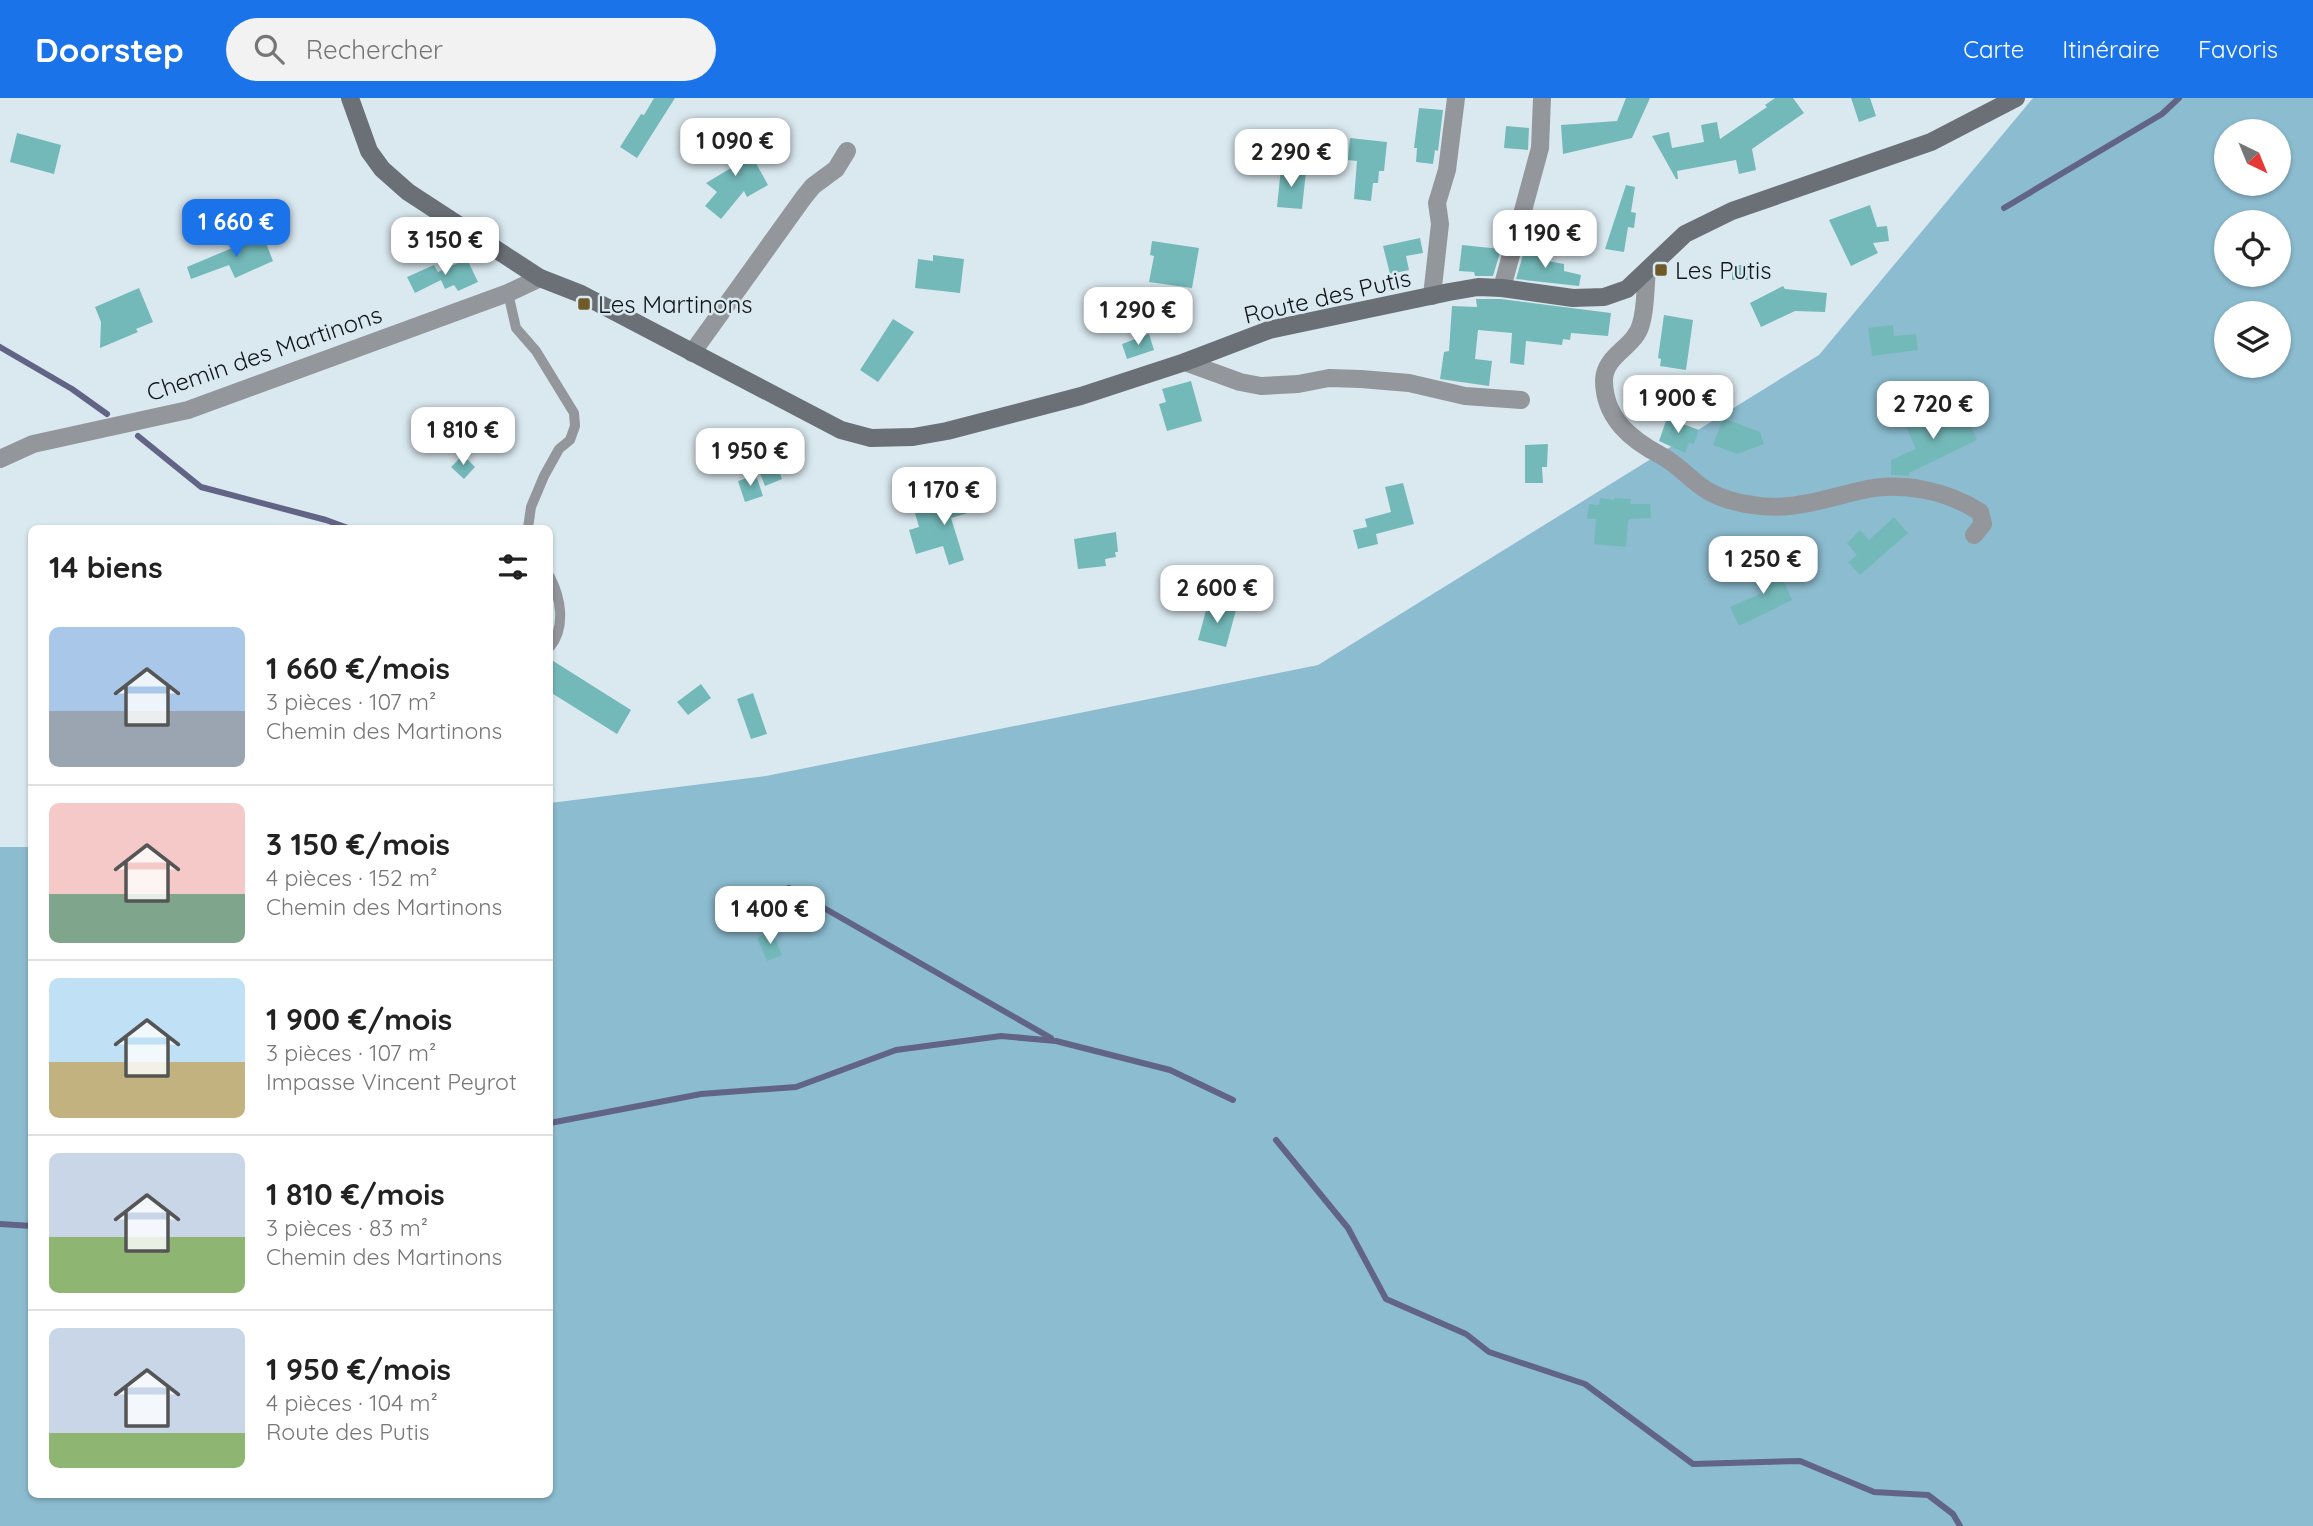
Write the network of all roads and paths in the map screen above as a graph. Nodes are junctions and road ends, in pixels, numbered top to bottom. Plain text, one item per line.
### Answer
1 (349, 98) edge
2 (1456, 98) edge
3 (1542, 98) edge
4 (2017, 98) edge
5 (847, 151) dead end
6 (1647, 271) junction
7 (540, 278) junction
8 (1502, 288) junction
9 (508, 293) junction
10 (1432, 296) junction
11 (692, 353) junction
12 (1185, 362) junction
13 (1521, 400) dead end
14 (0, 459) edge
15 (528, 525) edge
16 (1973, 535) dead end
17 (553, 584) edge
18 (553, 642) edge

1 - 7 street, Route des Putis
2 - 10 street
3 - 8 street
4 - 6 street, Route des Putis
5 - 11 street
6 - 8 street, Route des Putis
6 - 16 street
7 - 9 street, Chemin des Martinons
7 - 11 street, Route des Putis
8 - 10 street, Route des Putis
9 - 14 street, Chemin des Martinons
9 - 15 lane
10 - 12 street, Route des Putis
11 - 12 street, Route des Putis
12 - 13 street
17 - 18 lane

